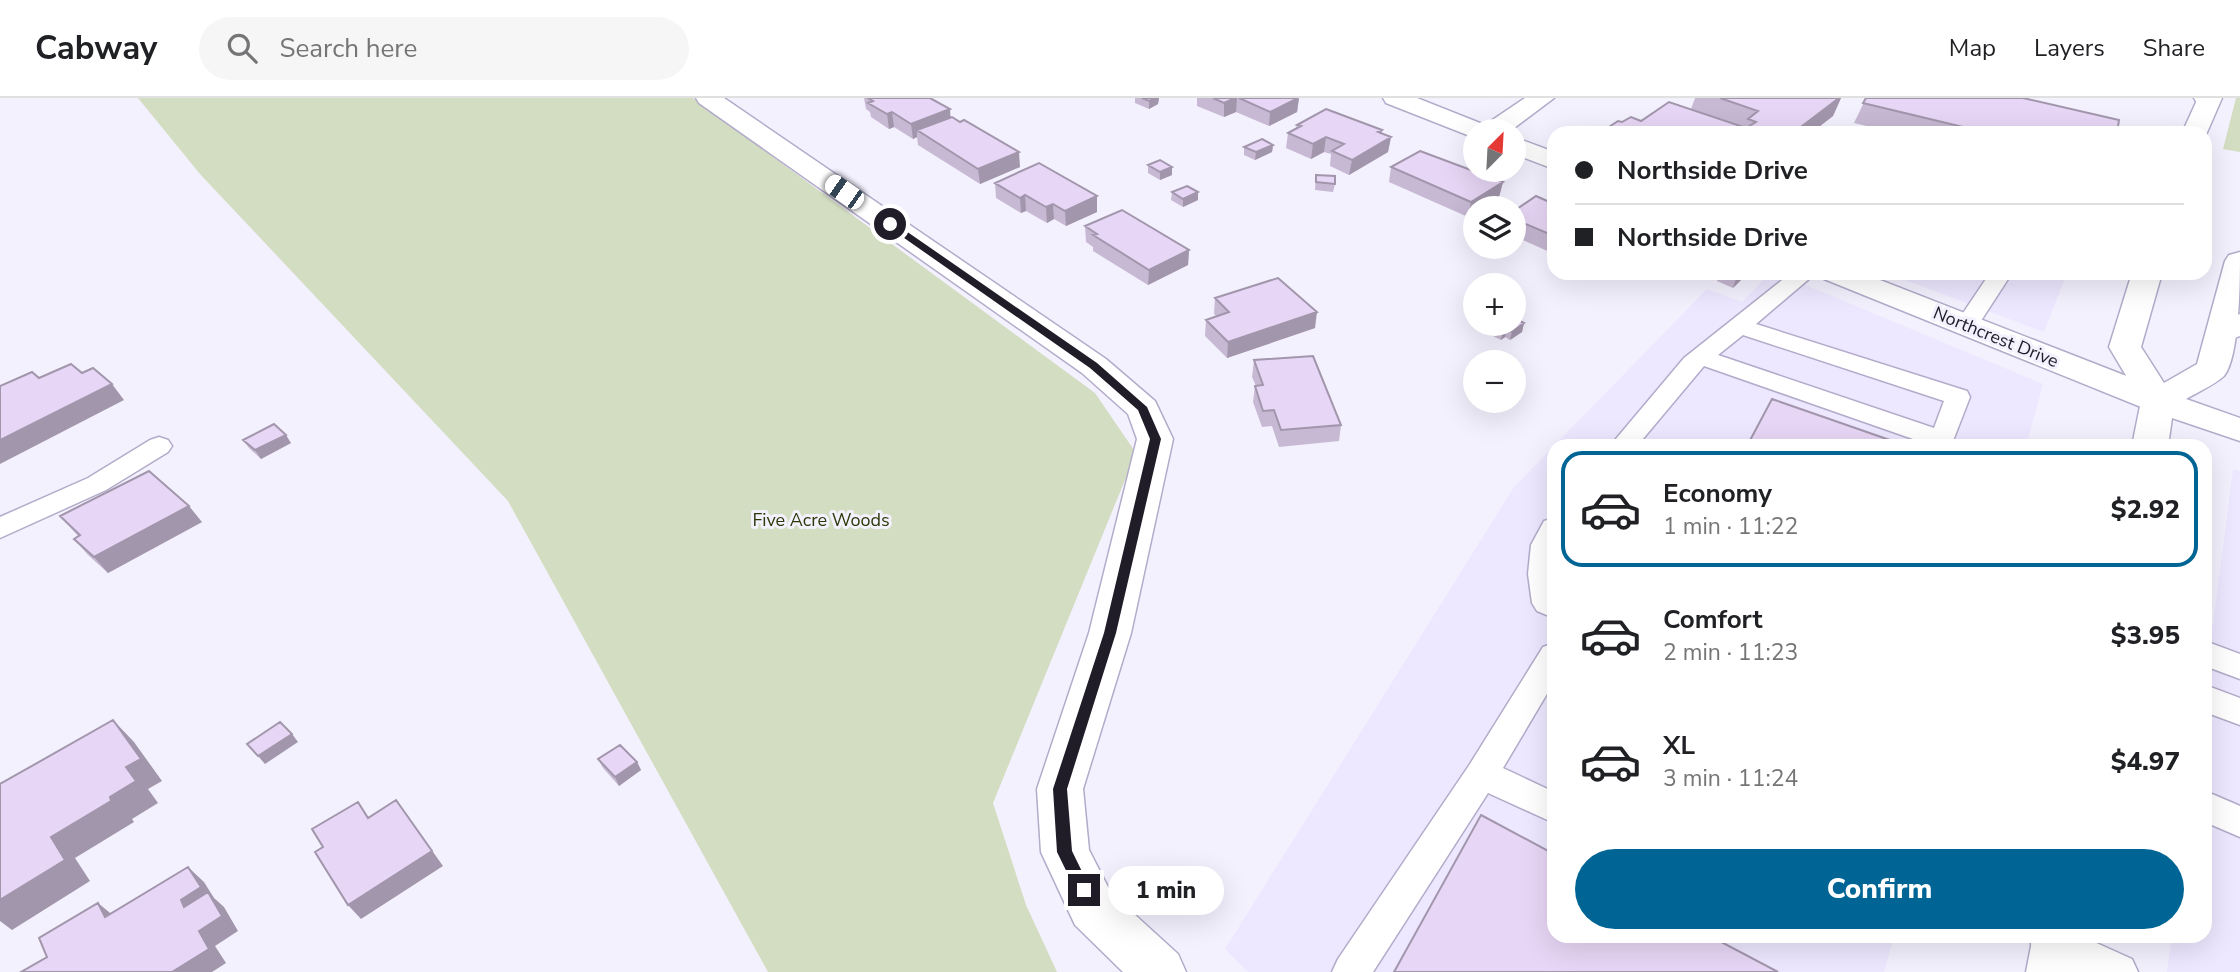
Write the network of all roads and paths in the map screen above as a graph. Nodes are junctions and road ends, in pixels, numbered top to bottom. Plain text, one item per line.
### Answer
1 (708, 98) edge
2 (1395, 98) edge
3 (1542, 98) edge
4 (2208, 99) edge
5 (1511, 119) edge
6 (1463, 125) edge
7 (2198, 126) edge
8 (1526, 150) edge
9 (1547, 158) edge
10 (2240, 261) edge
11 (1796, 280) edge
12 (1853, 280) edge
13 (1993, 280) edge
14 (2145, 280) edge
15 (1967, 325) junction
16 (1739, 326) junction
17 (2231, 329) edge
18 (1700, 358) junction
19 (2158, 401) junction
20 (2240, 430) edge
21 (1629, 439) edge
22 (1939, 439) edge
23 (1942, 439) edge
24 (2151, 439) edge
25 (159, 446) dead end
26 (0, 528) edge
27 (1547, 544) edge
28 (1547, 603) edge
29 (2212, 656) edge
30 (1547, 667) edge
31 (2240, 667) edge
32 (2212, 701) edge
33 (2240, 712) edge
34 (1482, 774) junction
35 (1547, 805) edge
36 (2212, 809) edge
37 (2240, 822) edge
38 (2052, 947) edge
39 (1160, 972) edge
40 (1351, 972) edge
41 (2119, 972) edge

1 - 39 street
2 - 6 street
3 - 5 street
4 - 7 street
8 - 9 street
10 - 17 street
11 - 16 lane
12 - 15 street, Northcrest Drive
13 - 15 lane
14 - 19 street
15 - 19 street, Northcrest Drive
16 - 18 lane
16 - 23 lane
17 - 19 street
18 - 21 lane
18 - 22 lane
19 - 20 street, Northcrest Drive
19 - 24 street
25 - 26 lane
27 - 28 lane
29 - 31 lane
30 - 34 lane
32 - 33 lane
34 - 35 lane
34 - 40 lane
36 - 37 lane
38 - 41 lane

